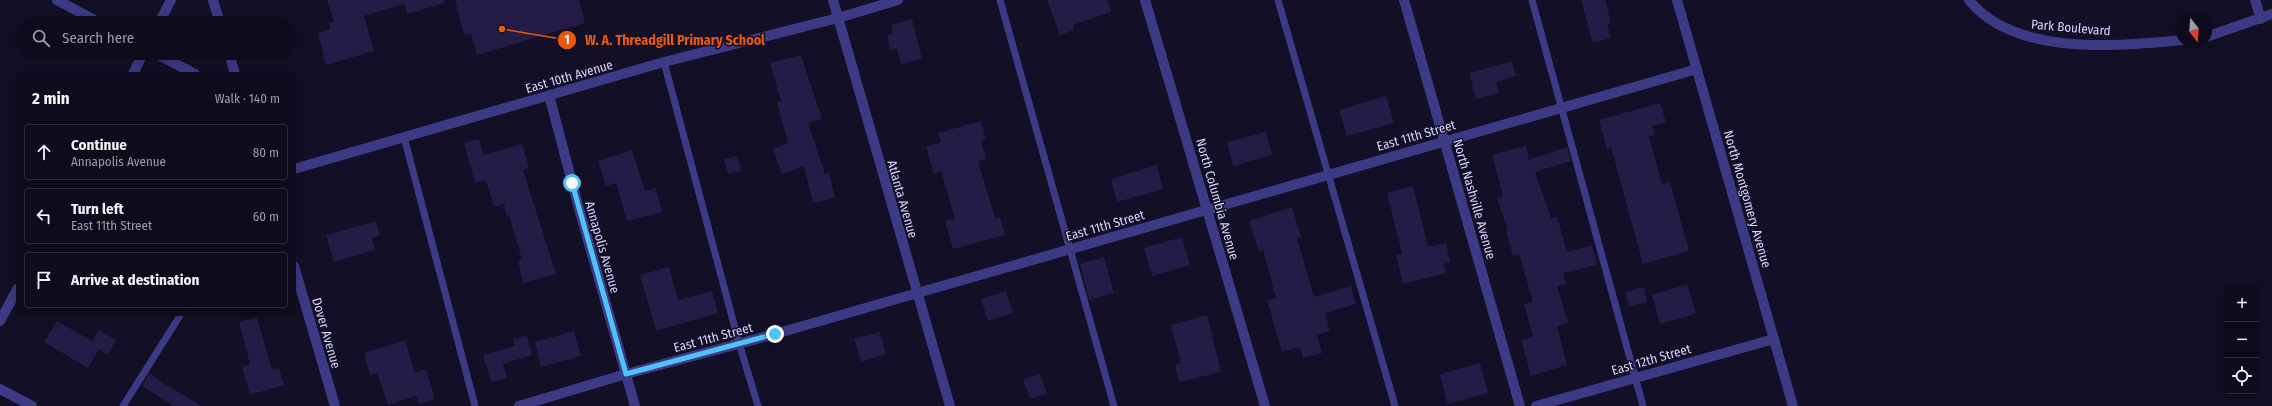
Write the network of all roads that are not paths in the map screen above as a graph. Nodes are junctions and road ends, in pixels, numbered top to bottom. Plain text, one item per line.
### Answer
1 (57, 0) edge
2 (171, 0) edge
3 (213, 0) edge
4 (832, 0) edge
5 (898, 0) edge
6 (1000, 0) edge
7 (1145, 0) edge
8 (1278, 0) edge
9 (1404, 0) edge
10 (1532, 0) edge
11 (1677, 0) edge
12 (1969, 0) edge
13 (2255, 0) edge
14 (2272, 14) edge
15 (87, 16) edge
16 (163, 16) edge
17 (218, 16) edge
18 (838, 18) junction
19 (2261, 19) junction
20 (2212, 35) edge
21 (2176, 40) edge
22 (140, 60) edge
23 (168, 60) edge
24 (231, 60) edge
25 (664, 62) junction
26 (1697, 69) junction
27 (134, 72) edge
28 (191, 72) edge
29 (234, 72) edge
30 (549, 95) junction
31 (1563, 107) junction
32 (404, 137) junction
33 (1444, 141) junction
34 (296, 167) edge
35 (1327, 174) junction
36 (1207, 209) junction
37 (1069, 248) junction
38 (296, 273) edge
39 (16, 292) edge
40 (917, 293) junction
41 (180, 316) edge
42 (0, 321) edge
43 (1774, 339) junction
44 (739, 343) junction
45 (626, 374) junction
46 (1636, 376) junction
47 (0, 389) edge
48 (32, 406) edge
49 (123, 406) edge
50 (335, 406) edge
51 (476, 406) edge
52 (519, 406) edge
53 (635, 406) edge
54 (758, 406) edge
55 (950, 406) edge
56 (1114, 406) edge
57 (1265, 406) edge
58 (1395, 406) edge
59 (1520, 406) edge
60 (1536, 406) edge
61 (1643, 406) edge
62 (1793, 406) edge

1 - 15 street
2 - 16 street
3 - 17 street
4 - 18 street, Atlanta Avenue
5 - 18 street, East 10th Avenue
6 - 37 lane
7 - 36 street, North Columbia Avenue
8 - 35 lane
9 - 33 street, North Nashville Avenue
10 - 31 lane
11 - 26 street, North Montgomery Avenue
12 - 21 street, Park Boulevard
13 - 19 street
14 - 19 street
18 - 25 street, East 10th Avenue
18 - 40 street, Atlanta Avenue
19 - 20 street
22 - 27 street
23 - 28 street
24 - 29 street
25 - 30 street, East 10th Avenue
25 - 44 lane
26 - 31 street, East 11th Street
26 - 43 street, North Montgomery Avenue
30 - 32 street, East 10th Avenue
30 - 45 street, Annapolis Avenue
31 - 33 street, East 11th Street
31 - 46 lane
32 - 34 street, East 10th Avenue
32 - 51 lane
33 - 35 street, East 11th Street
33 - 59 street, North Nashville Avenue
35 - 36 street, East 11th Street
35 - 58 lane
36 - 37 street, East 11th Street
36 - 57 street, North Columbia Avenue
37 - 40 street, East 11th Street
37 - 56 lane
38 - 50 street, Dover Avenue
39 - 42 street
40 - 44 street, East 11th Street
40 - 55 street, Atlanta Avenue
41 - 49 lane
43 - 46 street, East 12th Street
43 - 62 street, North Montgomery Avenue
44 - 45 street, East 11th Street
44 - 54 lane
45 - 52 street, East 11th Street
45 - 53 street, Annapolis Avenue
46 - 60 street, East 12th Street
46 - 61 lane
47 - 48 street

